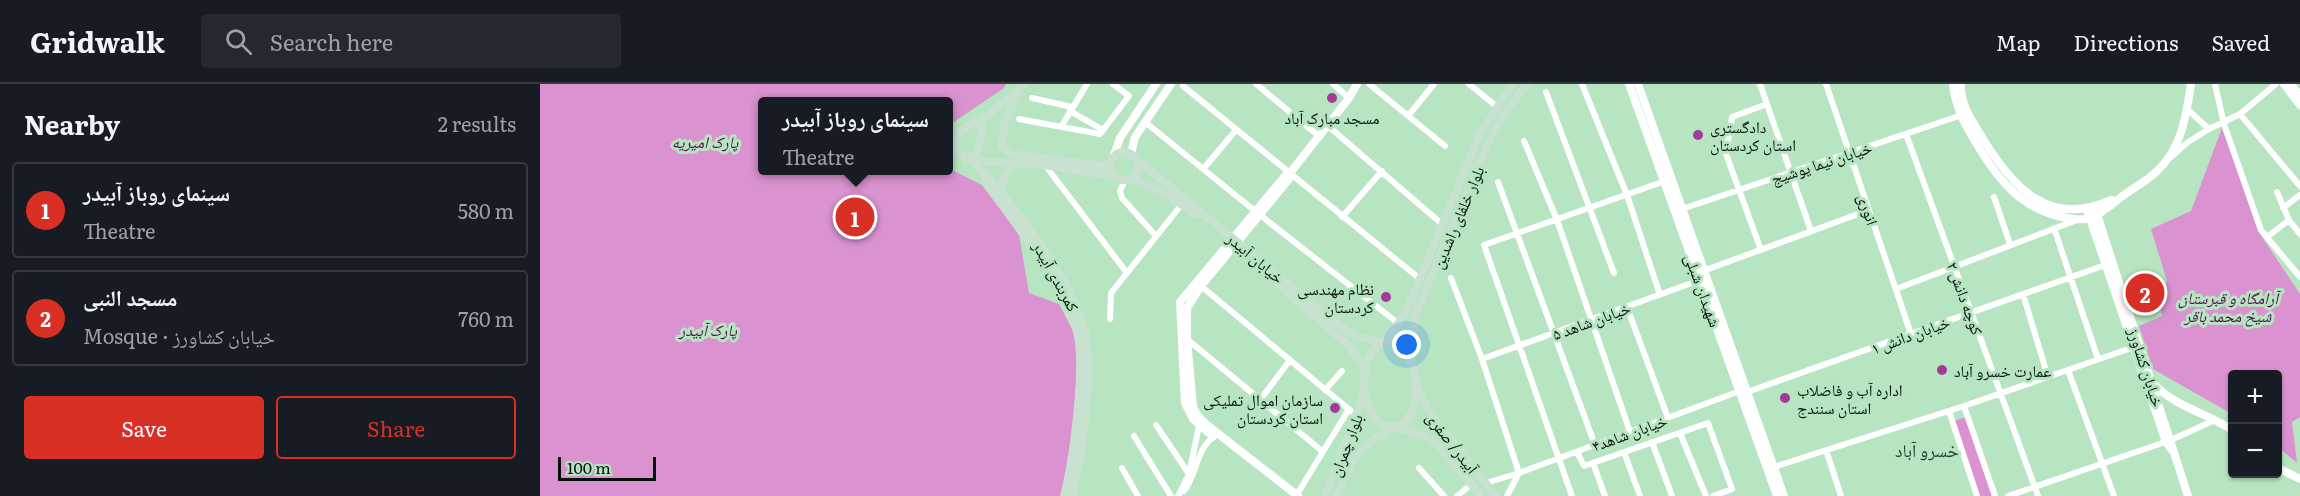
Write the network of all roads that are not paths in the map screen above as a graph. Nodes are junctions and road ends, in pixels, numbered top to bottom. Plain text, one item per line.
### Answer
1 (1087, 84) edge
2 (1113, 84) edge
3 (1156, 84) edge
4 (1171, 84) edge
5 (1256, 84) edge
6 (1333, 84) edge
7 (1357, 84) edge
8 (1369, 84) edge
9 (1434, 84) edge
10 (1469, 84) edge
11 (1512, 84) edge
12 (1527, 84) edge
13 (1582, 84) edge
14 (1760, 84) edge
15 (1826, 84) edge
16 (1953, 84) edge
17 (1961, 84) edge
18 (2191, 84) edge
19 (2215, 84) edge
20 (2276, 84) edge
21 (1022, 86) edge
22 (1183, 86) dead end
23 (1635, 87) edge
24 (2294, 88) edge
25 (1546, 92) dead end
26 (1032, 98) dead end
27 (1349, 98) junction
28 (1767, 104) junction
29 (2300, 105) edge
30 (1496, 106) junction
31 (1071, 109) junction
32 (2187, 109) junction
33 (1964, 114) junction
34 (2240, 114) junction
35 (1408, 116) junction
36 (1018, 119) dead end
37 (979, 122) junction
38 (1145, 122) junction
39 (2224, 124) junction
40 (1328, 126) junction
41 (1061, 127) junction
42 (2209, 129) junction
43 (1103, 130) junction
44 (1236, 130) junction
45 (1906, 134) junction
46 (1320, 137) junction
47 (1524, 141) dead end
48 (1445, 146) dead end
49 (1850, 153) junction
50 (1134, 157) junction
51 (972, 158) junction
52 (2168, 159) junction
53 (1111, 161) junction
54 (1016, 165) junction
55 (1045, 165) junction
56 (1204, 168) junction
57 (1382, 171) junction
58 (1290, 173) junction
59 (1791, 173) junction
60 (1115, 177) junction
61 (986, 179) junction
62 (1128, 179) junction
63 (1665, 181) junction
64 (1498, 182) dead end
65 (2300, 186) edge
66 (1740, 189) junction
67 (2277, 192) dead end
68 (1002, 194) junction
69 (1627, 195) junction
70 (2300, 195) edge
71 (1994, 196) dead end
72 (1182, 204) junction
73 (1590, 208) junction
74 (2283, 208) junction
75 (1682, 209) junction
76 (1869, 210) junction
77 (1258, 213) junction
78 (2092, 213) junction
79 (1342, 218) junction
80 (1557, 220) junction
81 (2078, 220) junction
82 (2289, 220) junction
83 (1442, 224) junction
84 (2054, 228) junction
85 (1811, 231) junction
86 (1518, 233) junction
87 (2300, 234) edge
88 (1156, 236) junction
89 (2266, 237) junction
90 (1234, 242) junction
91 (2010, 244) junction
92 (1761, 250) junction
93 (2110, 263) junction
94 (1954, 266) junction
95 (1703, 271) junction
96 (1127, 273) junction
97 (1614, 273) dead end
98 (2070, 277) junction
99 (2300, 277) edge
100 (1451, 278) dead end
101 (1420, 279) junction
102 (1700, 280) junction
103 (1201, 286) junction
104 (1896, 289) junction
105 (2023, 294) junction
106 (1660, 295) junction
107 (1627, 307) junction
108 (1407, 310) junction
109 (1971, 312) junction
110 (1415, 315) junction
111 (1110, 319) dead end
112 (1591, 320) junction
113 (1399, 324) junction
114 (1554, 333) junction
115 (1911, 334) junction
116 (1187, 339) junction
117 (1385, 341) junction
118 (1518, 346) junction
119 (2134, 347) junction
120 (1290, 360) junction
121 (1411, 360) junction
122 (1482, 360) junction
123 (2098, 360) junction
124 (1365, 368) junction
125 (2068, 370) junction
126 (1342, 371) dead end
127 (2048, 377) junction
128 (2152, 381) junction
129 (1416, 385) junction
130 (1325, 390) junction
131 (2160, 390) junction
132 (1743, 392) junction
133 (1364, 393) junction
134 (2000, 393) junction
135 (1260, 400) junction
136 (1964, 406) junction
137 (1949, 411) junction
138 (1668, 418) junction
139 (2215, 420) junction
140 (1156, 425) dead end
141 (1199, 426) junction
142 (1394, 427) junction
143 (2228, 428) edge
144 (1630, 432) junction
145 (1680, 433) junction
146 (1134, 436) dead end
147 (1214, 437) junction
148 (2170, 440) junction
149 (1652, 442) junction
150 (1345, 445) junction
151 (1595, 445) junction
152 (1360, 450) junction
153 (1826, 450) junction
154 (1322, 451) junction
155 (1577, 452) junction
156 (1624, 452) junction
157 (1559, 458) junction
158 (1593, 463) junction
159 (2102, 463) junction
160 (1773, 467) junction
161 (1122, 468) dead end
162 (1419, 468) dead end
163 (2282, 470) edge
164 (1519, 473) junction
165 (1189, 474) junction
166 (2300, 479) edge
167 (1486, 483) junction
168 (1472, 484) junction
169 (2034, 487) junction
170 (1064, 496) edge
171 (1072, 496) edge
172 (1138, 496) edge
173 (1171, 496) edge
174 (1179, 496) edge
175 (1295, 496) edge
176 (1324, 496) edge
177 (1337, 496) edge
178 (1444, 496) edge
179 (1458, 496) edge
180 (1481, 496) edge
181 (1496, 496) edge
182 (1507, 496) edge
183 (1572, 496) edge
184 (1605, 496) edge
185 (1640, 496) edge
186 (1672, 496) edge
187 (1706, 496) edge
188 (1713, 496) edge
189 (1777, 496) edge
190 (1784, 496) edge
191 (1841, 496) edge
192 (1977, 496) edge
193 (1995, 496) edge
194 (2008, 496) edge
195 (2038, 496) edge
196 (2114, 496) edge
197 (2189, 496) edge

1 - 31 street
2 - 43 street
3 - 53 street
4 - 38 street
5 - 46 street
6 - 27 street
7 - 27 street
8 - 35 street
9 - 35 street
10 - 30 street
11 - 30 main road, بلوار خلفای راشدین
12 - 110 main road, بلوار خلفای راشدین
13 - 69 street
14 - 28 street
15 - 49 street, انوری
16 - 33 street
17 - 33 street
18 - 32 street
19 - 39 street
20 - 34 street
21 - 37 main road
21 - 53 main road
22 - 44 street
23 - 63 street, شهیدان شبلی
23 - 75 street, شهیدان شبلی
24 - 29 street
25 - 73 street
26 - 31 street
27 - 40 street
28 - 59 street
28 - 66 street
30 - 83 main road, بلوار خلفای راشدین
31 - 41 street
31 - 43 street
32 - 42 street
32 - 52 street
33 - 45 street, خیابان نیما یوشیج
33 - 78 street
33 - 81 street
34 - 39 street
34 - 65 street
35 - 48 street
36 - 41 street
37 - 51 main road
37 - 51 main road
38 - 50 street
38 - 56 street
39 - 42 street
39 - 89 street
40 - 46 street
40 - 57 street
41 - 43 street
42 - 52 street
44 - 56 street
44 - 58 street
45 - 49 street, خیابان نیما یوشیج
45 - 94 street, کوچه دانش ۲
46 - 58 street
47 - 80 street
49 - 59 street, خیابان نیما یوشیج
49 - 76 street, انوری
50 - 53 main road
50 - 62 main road
50 - 90 main road, خیابان آبیدر
51 - 54 main road
51 - 61 main road, کمربندی آبیدر
52 - 78 street
53 - 60 main road
54 - 55 main road
54 - 68 main road
55 - 60 main road
55 - 96 street
56 - 77 street
57 - 79 street
57 - 83 street
58 - 77 street
58 - 79 street
59 - 66 street, خیابان نیما یوشیج
59 - 85 street
60 - 62 main road
61 - 68 main road, کمربندی آبیدر
61 - 170 main road, کمربندی آبیدر
62 - 72 main road, خیابان آبیدر
62 - 88 street
63 - 69 street
63 - 102 street, شهیدان شبلی
64 - 86 street
66 - 75 street, خیابان نیما یوشیج
66 - 92 street
67 - 74 street
68 - 171 main road, کمربندی آبیدر
69 - 73 street
69 - 106 street
70 - 74 street
71 - 91 street
72 - 88 street
72 - 90 main road, خیابان آبیدر
73 - 80 street
73 - 97 street
74 - 82 street
75 - 95 street, شهیدان شبلی
76 - 85 street
76 - 104 street, انوری
77 - 90 street
77 - 113 street
78 - 81 street
78 - 93 street, خیابان کشاورز
79 - 101 street
80 - 86 street
80 - 112 street
81 - 84 street
82 - 87 street
82 - 89 street
83 - 101 main road, بلوار خلفای راشدین
84 - 91 street
84 - 98 street
85 - 92 street
86 - 114 street
86 - 118 street
88 - 96 street
89 - 99 street
90 - 103 street
90 - 117 main road, خیابان آبیدر
90 - 124 main road, خیابان آبیدر
90 - 141 street
91 - 94 street
92 - 95 street
93 - 98 street, خیابان دانش ۱
93 - 119 street, خیابان کشاورز
93 - 128 street, خیابان کشاورز
94 - 104 street
94 - 109 street, کوچه دانش ۲
95 - 132 street, شهیدان شبلی
96 - 111 street
98 - 105 street, خیابان دانش ۱
98 - 123 street
100 - 122 street
101 - 108 main road, بلوار خلفای راشدین
102 - 106 street, خیابان شاهد ۵
102 - 132 street, شهیدان شبلی
103 - 116 street
103 - 120 street
104 - 115 street, انوری
105 - 109 street, خیابان دانش ۱
105 - 127 street
106 - 107 street, خیابان شاهد ۵
107 - 112 street, خیابان شاهد ۵
107 - 138 street
108 - 110 main road
108 - 113 main road, بلوار خلفای راشدین
109 - 115 street, خیابان دانش ۱
109 - 134 street, کوچه دانش ۲
110 - 121 main road, بلوار خلفای راشدین
112 - 114 street, خیابان شاهد ۵
112 - 144 street
113 - 117 main road, بلوار خلفای راشدین
114 - 118 street, خیابان شاهد ۵
114 - 151 street
115 - 132 street, خیابان دانش ۱
116 - 135 street
116 - 175 street
117 - 121 main road
117 - 124 main road
118 - 122 street, خیابان شاهد ۵
118 - 157 street
119 - 123 street
119 - 148 street, خیابان کشاورز
120 - 130 street
120 - 135 street
121 - 129 main road
122 - 164 street
123 - 125 street
124 - 133 main road
125 - 127 street
125 - 159 street
126 - 130 street
127 - 134 street
128 - 131 street
128 - 148 street, خیابان کشاورز
129 - 142 main road
129 - 167 main road, آبیدر/ صفری
130 - 154 street
131 - 139 street
131 - 148 street
132 - 138 street, خیابان شاهد۴
132 - 160 street, شهیدان شبلی
132 - 189 street, شهیدان شبلی
133 - 142 main road
133 - 150 main road, بلوار چمران
134 - 136 street
134 - 169 street, کوچه دانش ۲
135 - 154 street
136 - 137 street
136 - 193 street
137 - 153 street
137 - 192 street
138 - 144 street, خیابان شاهد۴
139 - 143 street
139 - 148 street
140 - 165 street
141 - 147 street
141 - 165 street
142 - 152 main road, بلوار چمران
142 - 168 main road, آبیدر/ صفری
144 - 151 street, خیابان شاهد۴
145 - 149 street
145 - 187 street
145 - 188 street
146 - 173 street
147 - 174 street
147 - 175 street
148 - 159 street
148 - 197 street
148 - 197 street, خیابان کشاورز
149 - 156 street
149 - 186 street
150 - 152 main road
150 - 176 main road, بلوار چمران
151 - 155 street, خیابان شاهد۴
152 - 177 main road, بلوار چمران
153 - 160 street
153 - 191 street
154 - 175 street
155 - 157 street, خیابان شاهد۴
155 - 158 street
156 - 158 street
156 - 185 street
157 - 164 street, خیابان شاهد۴
157 - 183 street
158 - 184 street
159 - 169 street
159 - 196 street
160 - 190 street, شهیدان شبلی
161 - 172 street
162 - 178 street
163 - 166 street
164 - 167 street, خیابان شاهد۴
164 - 182 street
165 - 174 street
167 - 181 main road, آبیدر/ صفری
168 - 179 street
168 - 180 main road, آبیدر/ صفری
169 - 194 street
169 - 195 street, کوچه دانش ۲

